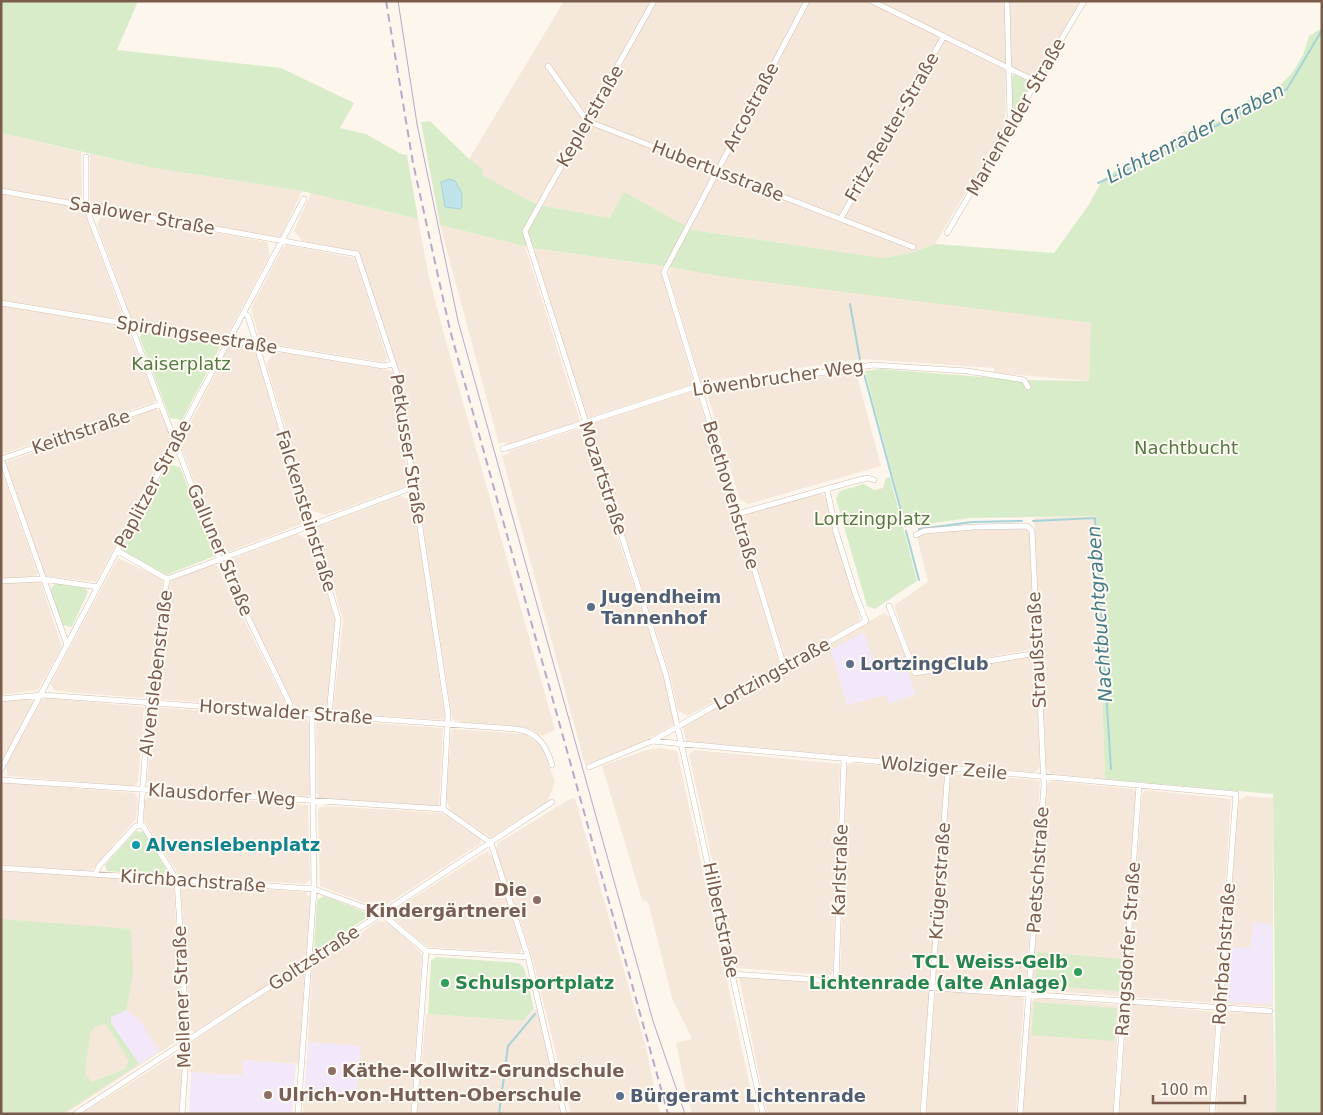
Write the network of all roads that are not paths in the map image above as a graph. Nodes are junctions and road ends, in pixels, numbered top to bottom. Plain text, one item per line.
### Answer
1 (654, 1) edge
2 (807, 1) edge
3 (872, 1) edge
4 (1007, 1) edge
5 (1084, 1) edge
6 (944, 36) junction
7 (548, 66) dead end
8 (1010, 67) junction
9 (1037, 82) junction
10 (587, 121) junction
11 (1012, 122) junction
12 (86, 157) dead end
13 (717, 171) junction
14 (1, 191) edge
15 (304, 199) dead end
16 (86, 206) junction
17 (841, 218) junction
18 (524, 231) joint
19 (947, 233) dead end
20 (282, 241) junction
21 (913, 247) dead end
22 (667, 265) joint
23 (1, 303) edge
24 (244, 313) junction
25 (131, 325) junction
26 (229, 341) junction
27 (257, 345) junction
28 (394, 364) junction
29 (698, 386) junction
30 (1028, 387) dead end
31 (161, 404) junction
32 (585, 423) junction
33 (175, 442) junction
34 (503, 449) dead end
35 (1, 459) edge
36 (874, 480) dead end
37 (827, 489) junction
38 (414, 490) junction
39 (737, 514) junction
40 (310, 526) junction
41 (916, 535) dead end
42 (118, 551) junction
43 (220, 560) junction
44 (43, 579) junction
45 (167, 579) junction
46 (1, 581) edge
47 (98, 587) junction
48 (889, 606) dead end
49 (67, 645) junction
50 (1037, 653) junction
51 (784, 667) junction
52 (42, 694) junction
53 (1, 699) edge
54 (149, 702) junction
55 (290, 712) junction
56 (312, 714) junction
57 (329, 715) junction
58 (448, 724) junction
59 (678, 726) junction
60 (652, 741) junction
61 (683, 745) junction
62 (844, 760) junction
63 (552, 765) dead end
64 (589, 767) dead end
65 (948, 768) junction
66 (1, 769) edge
67 (1043, 777) junction
68 (1, 780) edge
69 (1139, 785) junction
70 (143, 790) junction
71 (1236, 794) joint
72 (313, 801) junction
73 (552, 802) dead end
74 (444, 809) junction
75 (140, 826) junction
76 (491, 843) junction
77 (1, 868) edge
78 (95, 874) junction
79 (177, 880) junction
80 (314, 890) junction
81 (382, 914) junction
82 (426, 951) junction
83 (528, 957) junction
84 (310, 960) junction
85 (732, 974) junction
86 (836, 980) junction
87 (932, 987) junction
88 (1029, 994) junction
89 (1124, 1000) junction
90 (1220, 1007) junction
91 (1270, 1011) dead end
92 (188, 1041) junction
93 (75, 1114) edge
94 (182, 1114) edge
95 (298, 1114) edge
96 (414, 1114) edge
97 (564, 1114) edge
98 (763, 1114) edge
99 (923, 1114) edge
100 (1020, 1114) edge
101 (1116, 1114) edge
102 (1212, 1114) edge

1 - 10 street, Keplerstraße
2 - 13 street, Arcostraße
3 - 6 street
4 - 8 street
5 - 9 street, Marienfelder Straße
6 - 8 street
6 - 17 street, Fritz-Reuter-Straße
7 - 10 street
8 - 9 street
8 - 11 street
9 - 11 street, Marienfelder Straße
10 - 13 street, Hubertusstraße
10 - 18 street, Keplerstraße
11 - 19 street, Marienfelder Straße
12 - 16 street, Galluner Straße
13 - 17 street, Hubertusstraße
13 - 22 street, Arcostraße
14 - 16 street, Saalower Straße
15 - 20 street, Paplitzer Straße
16 - 20 street, Saalower Straße
16 - 25 street, Galluner Straße
17 - 21 street, Hubertusstraße
18 - 32 street, Mozartstraße
20 - 24 street, Paplitzer Straße
20 - 28 street, Petkusser Straße
22 - 29 street, Beethovenstraße
23 - 25 street, Spirdingseestraße
24 - 26 street, Paplitzer Straße
24 - 27 street, Falckensteinstraße
25 - 26 street, Spirdingseestraße
25 - 31 street, Galluner Straße
26 - 27 street, Spirdingseestraße
26 - 33 street, Paplitzer Straße
27 - 28 street, Spirdingseestraße
27 - 40 street, Falckensteinstraße
28 - 38 street, Petkusser Straße
29 - 30 street, Löwenbrucher Weg
29 - 32 street, Löwenbrucher Weg
29 - 39 street, Beethovenstraße
31 - 33 street, Galluner Straße
31 - 35 street, Keithstraße
32 - 34 street, Löwenbrucher Weg
32 - 59 street, Mozartstraße
33 - 42 street, Paplitzer Straße
33 - 43 street, Galluner Straße
35 - 44 street
36 - 37 street
37 - 39 street
37 - 51 street, Lortzingstraße
38 - 40 street
38 - 58 street, Petkusser Straße
39 - 51 street, Beethovenstraße
40 - 43 street
40 - 57 street, Falckensteinstraße
41 - 50 street, Straußstraße
42 - 45 street
42 - 47 street, Paplitzer Straße
43 - 45 street
43 - 55 street, Galluner Straße
44 - 46 street
44 - 47 street
44 - 49 street
45 - 54 street, Alvenslebenstraße
47 - 49 street, Paplitzer Straße
48 - 50 street
49 - 52 street, Paplitzer Straße
50 - 67 street, Straußstraße
51 - 59 street, Lortzingstraße
52 - 53 street, Horstwalder Straße
52 - 54 street, Horstwalder Straße
52 - 66 street, Paplitzer Straße
54 - 55 street, Horstwalder Straße
54 - 70 street, Alvenslebenstraße
55 - 56 street, Horstwalder Straße
56 - 57 street, Horstwalder Straße
56 - 72 street
57 - 58 street, Horstwalder Straße
58 - 63 street, Horstwalder Straße
58 - 74 street, Petkusser Straße
59 - 60 street, Wolziger Zeile
59 - 61 street, Hilbertstraße
60 - 61 street, Wolziger Zeile
60 - 64 street, Wolziger Zeile
61 - 62 street, Wolziger Zeile
61 - 85 street, Hilbertstraße
62 - 65 street, Wolziger Zeile
62 - 86 street, Karlstraße
65 - 67 street, Wolziger Zeile
65 - 87 street, Krügerstraße
67 - 69 street, Wolziger Zeile
67 - 88 street, Paetschstraße
68 - 70 street, Klausdorfer Weg
69 - 71 street, Wolziger Zeile
69 - 89 street, Rangsdorfer Straße
70 - 72 street, Klausdorfer Weg
70 - 75 street, Alvenslebenstraße
71 - 90 street, Rohrbachstraße
72 - 74 street, Klausdorfer Weg
72 - 80 street
73 - 76 street, Goltzstraße
74 - 76 street
75 - 78 street
75 - 79 street
76 - 81 street, Goltzstraße
76 - 83 street
77 - 78 street, Kirchbachstraße
78 - 79 street, Kirchbachstraße
79 - 80 street, Kirchbachstraße
79 - 92 street, Mellener Straße
80 - 81 street, Kirchbachstraße
80 - 84 street
81 - 82 street
81 - 84 street, Goltzstraße
82 - 83 street
82 - 96 street
83 - 97 street
84 - 92 street, Goltzstraße
84 - 95 street
85 - 86 street
85 - 98 street, Hilbertstraße
86 - 87 street
87 - 88 street
87 - 99 street, Krügerstraße
88 - 89 street
88 - 100 street, Paetschstraße
89 - 90 street
89 - 101 street, Rangsdorfer Straße
90 - 91 street
90 - 102 street, Rohrbachstraße
92 - 93 street, Goltzstraße
92 - 94 street, Mellener Straße

